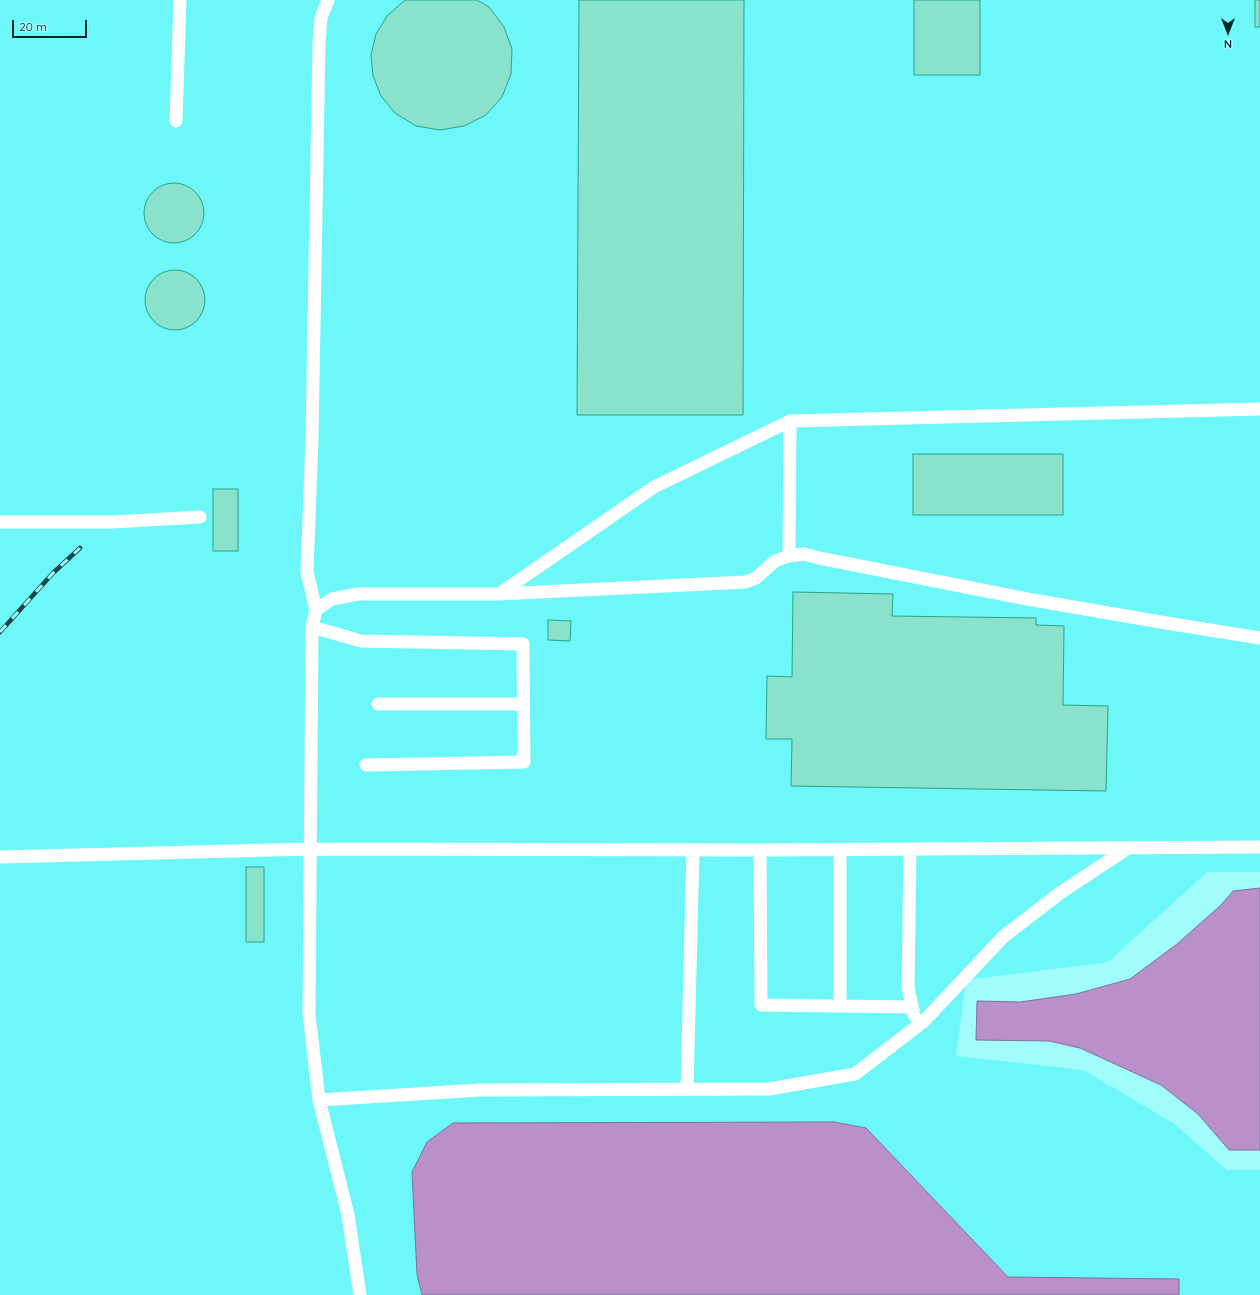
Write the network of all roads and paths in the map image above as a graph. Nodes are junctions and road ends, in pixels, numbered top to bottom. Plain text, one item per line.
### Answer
1 (180, 0) edge
2 (328, 0) edge
3 (176, 121) dead end
4 (1260, 409) edge
5 (790, 421) junction
6 (200, 517) dead end
7 (0, 522) edge
8 (789, 556) junction
9 (499, 594) junction
10 (316, 610) junction
11 (312, 627) junction
12 (1260, 638) edge
13 (378, 704) dead end
14 (523, 704) junction
15 (366, 765) dead end
16 (1260, 847) edge
17 (1128, 848) junction
18 (311, 849) junction
19 (840, 849) junction
20 (910, 849) junction
21 (693, 850) junction
22 (760, 850) junction
23 (0, 857) edge
24 (840, 1006) junction
25 (912, 1007) junction
26 (917, 1027) junction
27 (687, 1090) junction
28 (319, 1100) junction
29 (360, 1295) edge

1 - 3 lane
2 - 10 lane
4 - 5 lane
5 - 8 lane
5 - 9 lane
6 - 7 lane
8 - 9 lane
8 - 12 lane
9 - 10 lane
10 - 11 lane
11 - 14 lane
11 - 18 lane
13 - 14 lane
14 - 15 lane
16 - 17 lane
17 - 20 lane
17 - 26 lane
18 - 21 lane
18 - 23 lane
18 - 28 lane
19 - 20 lane
19 - 22 lane
19 - 24 lane
20 - 25 lane
21 - 22 lane
21 - 27 lane
22 - 24 lane
24 - 25 lane
25 - 26 lane
26 - 27 lane
27 - 28 lane
28 - 29 lane

